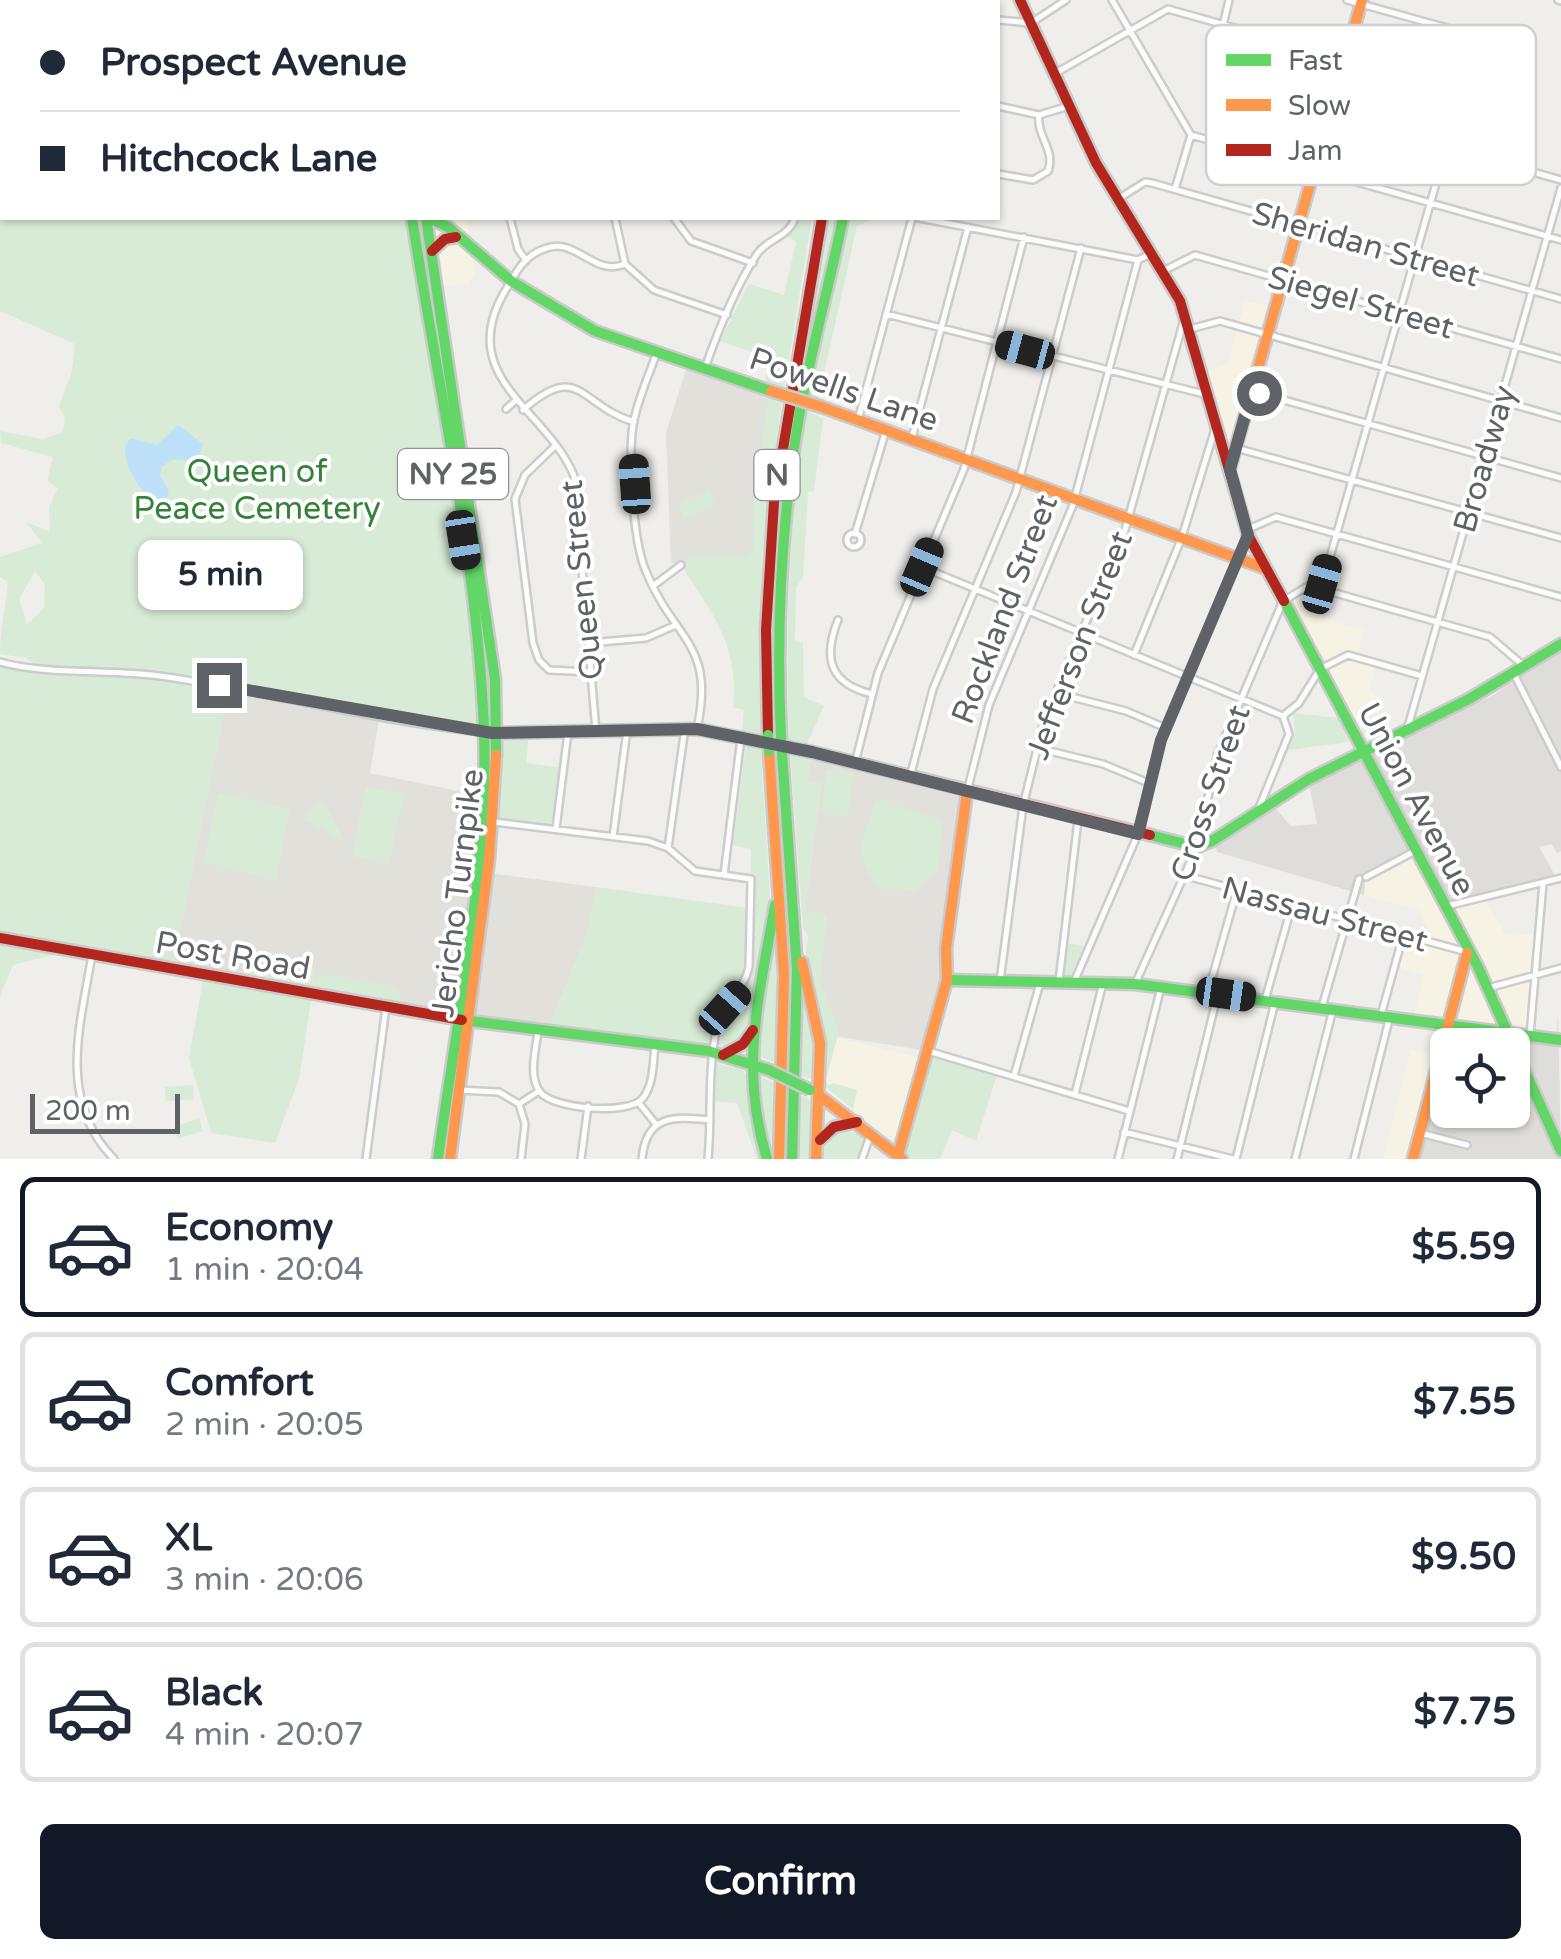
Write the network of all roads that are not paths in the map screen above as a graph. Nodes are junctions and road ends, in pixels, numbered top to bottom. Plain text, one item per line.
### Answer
1 (1020, 0) edge
2 (1066, 0) edge
3 (1112, 0) edge
4 (1229, 0) edge
5 (1347, 0) edge
6 (1361, 2) edge
7 (1000, 20) edge
8 (1031, 23) junction
9 (1222, 24) junction
10 (1225, 25) edge
11 (1438, 25) edge
12 (1130, 30) junction
13 (1054, 74) junction
14 (1000, 106) edge
15 (1069, 106) junction
16 (1039, 115) junction
17 (1191, 134) junction
18 (1206, 138) edge
19 (1536, 173) edge
20 (1000, 174) edge
21 (1561, 180) edge
22 (1307, 185) edge
23 (1369, 185) edge
24 (1435, 185) edge
25 (1561, 188) edge
26 (1176, 189) junction
27 (1118, 199) junction
28 (1430, 202) junction
29 (412, 220) edge
30 (428, 220) edge
31 (431, 220) edge
32 (511, 220) edge
33 (615, 220) edge
34 (675, 220) edge
35 (794, 220) edge
36 (822, 220) edge
37 (843, 220) edge
38 (911, 220) edge
39 (930, 220) edge
40 (1296, 224) junction
41 (968, 227) junction
42 (1548, 236) junction
43 (458, 237) junction
44 (1024, 238) junction
45 (1561, 240) edge
46 (1081, 248) junction
47 (432, 251) junction
48 (1152, 253) junction
49 (1415, 258) junction
50 (525, 259) junction
51 (1138, 260) junction
52 (752, 263) junction
53 (625, 264) junction
54 (1165, 270) junction
55 (1281, 279) junction
56 (511, 280) junction
57 (1532, 291) junction
58 (1561, 299) edge
59 (1399, 313) junction
60 (727, 314) junction
61 (886, 314) junction
62 (1185, 316) junction
63 (941, 328) junction
64 (1190, 329) junction
65 (1267, 335) junction
66 (997, 343) junction
67 (1516, 346) junction
68 (657, 352) junction
69 (1052, 358) junction
70 (1561, 359) edge
71 (705, 368) junction
72 (1384, 368) junction
73 (1108, 372) junction
74 (1163, 386) junction
75 (1252, 391) junction
76 (1208, 395) junction
77 (1500, 401) junction
78 (515, 402) junction
79 (506, 409) dead end
80 (523, 410) junction
81 (1561, 418) edge
82 (858, 420) junction
83 (634, 422) junction
84 (1368, 424) junction
85 (886, 430) junction
86 (1215, 430) junction
87 (912, 438) junction
88 (554, 446) junction
89 (1235, 447) junction
90 (967, 457) junction
91 (1485, 458) junction
92 (1230, 469) junction
93 (1020, 478) junction
94 (1561, 478) edge
95 (1352, 479) junction
96 (1074, 497) junction
97 (1469, 511) junction
98 (1128, 517) junction
99 (1247, 532) junction
100 (855, 534) dead end
101 (1336, 534) junction
102 (1182, 537) junction
103 (1561, 538) edge
104 (1238, 558) junction
105 (681, 565) dead end
106 (922, 567) junction
107 (1454, 567) junction
108 (1265, 568) junction
109 (653, 586) junction
110 (975, 589) junction
111 (1320, 589) junction
112 (1561, 598) edge
113 (1283, 601) junction
114 (1028, 611) junction
115 (838, 620) dead end
116 (1438, 622) junction
117 (676, 625) junction
118 (1081, 633) junction
119 (589, 643) junction
120 (1561, 644) edge
121 (1134, 655) junction
122 (0, 662) edge
123 (1527, 668) junction
124 (1320, 670) junction
125 (591, 672) junction
126 (1422, 676) junction
127 (1515, 676) junction
128 (1187, 677) junction
129 (872, 694) junction
130 (1056, 694) junction
131 (1241, 700) junction
132 (1283, 716) junction
133 (1166, 728) junction
134 (691, 729) junction
135 (626, 730) junction
136 (1407, 730) junction
137 (596, 731) junction
138 (568, 732) junction
139 (491, 733) junction
140 (742, 738) junction
141 (1037, 748) junction
142 (1367, 750) junction
143 (854, 763) junction
144 (1561, 768) edge
145 (910, 778) junction
146 (1151, 784) junction
147 (967, 792) junction
148 (1022, 806) junction
149 (1257, 813) junction
150 (1078, 820) junction
151 (494, 822) junction
152 (556, 829) junction
153 (1138, 834) junction
154 (613, 836) junction
155 (1197, 847) junction
156 (668, 848) junction
157 (1417, 850) junction
158 (778, 867) junction
159 (476, 869) junction
160 (489, 871) junction
161 (724, 875) junction
162 (1184, 875) junction
163 (1561, 878) edge
164 (1543, 883) junction
165 (1237, 890) junction
166 (1292, 905) junction
167 (1446, 906) junction
168 (794, 915) junction
169 (1347, 920) junction
170 (1403, 936) junction
171 (0, 938) edge
172 (1467, 952) junction
173 (92, 956) junction
174 (1561, 968) edge
175 (1535, 975) junction
176 (947, 980) junction
177 (1000, 981) junction
178 (1040, 982) junction
179 (1058, 982) junction
180 (1074, 982) junction
181 (1102, 983) junction
182 (1135, 984) junction
183 (1161, 987) junction
184 (1488, 988) junction
185 (1213, 993) junction
186 (1270, 1000) junction
187 (386, 1008) junction
188 (1328, 1008) junction
189 (1386, 1016) junction
190 (462, 1021) junction
191 (1447, 1024) junction
192 (1479, 1028) edge
193 (1509, 1028) edge
194 (753, 1029) junction
195 (538, 1031) junction
196 (1530, 1035) joint
197 (1561, 1040) edge
198 (654, 1045) junction
199 (928, 1050) junction
200 (718, 1054) junction
201 (752, 1064) junction
202 (1014, 1076) junction
203 (1530, 1079) edge
204 (458, 1090) junction
205 (539, 1091) junction
206 (815, 1093) junction
207 (1075, 1094) junction
208 (639, 1103) junction
209 (519, 1104) junction
210 (588, 1106) junction
211 (1130, 1111) junction
212 (710, 1120) junction
213 (857, 1122) junction
214 (655, 1123) junction
215 (1124, 1132) junction
216 (1420, 1132) junction
217 (872, 1133) junction
218 (818, 1146) junction
219 (1180, 1146) junction
220 (1467, 1146) dead end
221 (1561, 1152) edge
222 (900, 1157) edge
223 (114, 1159) edge
224 (366, 1159) edge
225 (438, 1159) edge
226 (450, 1159) edge
227 (521, 1159) edge
228 (581, 1159) edge
229 (642, 1159) edge
230 (708, 1159) edge
231 (766, 1159) edge
232 (779, 1159) edge
233 (792, 1159) edge
234 (816, 1159) edge
235 (862, 1159) edge
236 (1118, 1159) edge
237 (1177, 1159) edge
238 (1234, 1159) edge
239 (1295, 1159) edge
240 (1354, 1159) edge
241 (1414, 1159) edge

1 - 8 main road, Union Avenue
2 - 8 street
3 - 12 street
4 - 9 street
5 - 6 street
6 - 11 street
7 - 8 street
8 - 13 main road, Union Avenue
9 - 10 street
9 - 12 street
12 - 13 street
12 - 17 street
13 - 15 main road, Union Avenue
14 - 16 street
15 - 16 street
15 - 27 main road, Union Avenue
16 - 20 street
17 - 18 street
17 - 26 street
19 - 21 street
22 - 40 main road
23 - 28 street
24 - 28 street
25 - 42 street, Broadway
26 - 27 street, Sheridan Street
26 - 40 street, Sheridan Street
27 - 48 main road, Union Avenue
28 - 42 street
28 - 49 street
29 - 139 main road, Jericho Turnpike / NY 25
30 - 47 main road, Jericho Turnpike / NY 25
31 - 43 main road, Powells Lane
32 - 50 street
33 - 53 street
34 - 52 street
35 - 52 street
36 - 158 main road, N, bridge
37 - 168 main road, N, bridge
38 - 61 street
39 - 41 street
40 - 49 street, Sheridan Street
40 - 55 main road
41 - 44 street
41 - 63 street
42 - 45 street
42 - 57 street, Broadway
43 - 47 main road
43 - 56 main road, Powells Lane
44 - 46 street
44 - 66 street
46 - 51 street
46 - 69 street
47 - 139 main road, Jericho Turnpike / NY 25
48 - 51 street
48 - 54 main road, Union Avenue
49 - 57 street, Sheridan Street
49 - 59 street
50 - 53 street
50 - 56 street, Queen Street
51 - 73 street, Rockland Street
52 - 60 street
53 - 60 street
54 - 55 street, Siegel Street
54 - 62 main road, Union Avenue
55 - 59 street, Siegel Street
55 - 65 main road
56 - 68 main road, Powells Lane
56 - 78 street, Queen Street
57 - 58 street, Sheridan Street
57 - 67 street, Broadway
59 - 67 street, Siegel Street
59 - 72 street
60 - 71 street
61 - 63 street
61 - 82 street
62 - 64 main road, Union Avenue
62 - 74 street, Jefferson Street
63 - 66 street
63 - 87 street
64 - 65 street
64 - 76 main road, Union Avenue
65 - 72 street
65 - 75 main road
66 - 69 street
66 - 90 street
67 - 70 street, Siegel Street
67 - 77 street, Broadway
68 - 71 main road, Powells Lane
68 - 83 street
69 - 73 street
69 - 93 street
71 - 82 main road, Powells Lane, bridge
72 - 77 street
72 - 84 street
73 - 74 street
73 - 96 street, Rockland Street
74 - 76 street
74 - 98 street, Jefferson Street
75 - 84 street
75 - 89 main road
76 - 86 main road, Union Avenue
77 - 81 street
77 - 91 street, Broadway
78 - 79 street
78 - 80 street, Queen Street
80 - 83 street
80 - 88 street, Queen Street
82 - 85 main road, Powells Lane
83 - 109 street
84 - 91 street
84 - 95 street
85 - 87 main road, Powells Lane
85 - 100 street
86 - 92 main road, Union Avenue
86 - 102 street
87 - 90 main road, Powells Lane
88 - 119 street, Queen Street
88 - 125 street
89 - 92 main road
89 - 95 street
90 - 93 main road, Powells Lane
90 - 106 street
91 - 94 street
91 - 97 street, Broadway
92 - 99 main road, Union Avenue
93 - 96 main road, Powells Lane
93 - 110 street
95 - 97 street
95 - 101 street
96 - 98 main road, Powells Lane
96 - 114 street, Rockland Street
97 - 103 street
97 - 107 street, Broadway
98 - 102 main road, Powells Lane
98 - 118 street, Jefferson Street
99 - 101 street
99 - 104 street
99 - 108 main road, Union Avenue
101 - 107 street
101 - 111 street
102 - 104 main road, Powells Lane
102 - 121 street
104 - 108 main road, Powells Lane
104 - 128 street
105 - 109 street
106 - 110 street
106 - 129 street
107 - 112 street
107 - 116 street, Broadway
108 - 113 main road, Union Avenue
109 - 117 street
110 - 114 street
110 - 145 street
111 - 113 street
111 - 116 street
113 - 124 main road, Union Avenue
113 - 131 street, Cross Street
114 - 118 street
114 - 147 street, Rockland Street
115 - 129 street
116 - 123 street
116 - 126 street, Broadway
117 - 119 street
117 - 134 street
118 - 121 street
118 - 130 street, Jefferson Street
119 - 125 street, Queen Street
120 - 123 main road
121 - 128 street
122 - 139 street
123 - 127 main road
124 - 126 street
124 - 132 street
124 - 142 main road, Union Avenue
125 - 137 street, Queen Street
126 - 136 street, Broadway
127 - 136 main road
127 - 144 street
128 - 131 street
128 - 133 street
129 - 143 street
130 - 133 street
130 - 141 street, Jefferson Street
131 - 132 street
131 - 155 street, Cross Street
132 - 149 street
133 - 146 street
134 - 135 main road
134 - 140 main road
134 - 156 street
135 - 137 main road
135 - 154 street
136 - 142 main road
137 - 138 main road
138 - 139 main road
138 - 152 street
139 - 151 main road, Jericho Turnpike / NY 25
139 - 159 main road, Jericho Turnpike / NY 25
140 - 143 main road
140 - 161 street
141 - 146 street
141 - 148 street, Jefferson Street
142 - 149 main road
142 - 157 main road, Union Avenue
143 - 145 main road
145 - 147 main road
146 - 153 street
147 - 148 main road
147 - 176 main road, Rockland Street
148 - 150 main road
148 - 177 street, Jefferson Street
149 - 155 main road
150 - 153 main road
150 - 179 street
151 - 152 street
151 - 160 main road, Jericho Turnpike / NY 25
152 - 154 street
153 - 155 main road
153 - 180 street
154 - 156 street
155 - 162 street, Cross Street
156 - 161 street
157 - 167 main road, Union Avenue
157 - 169 street
158 - 194 main road
158 - 232 main road, N
159 - 160 main road
159 - 190 main road, Jericho Turnpike / NY 25
160 - 190 main road, Jericho Turnpike / NY 25
161 - 200 street
162 - 165 street, Nassau Street
162 - 182 street, Cross Street
163 - 164 street
164 - 167 street
164 - 175 street
165 - 166 street, Nassau Street
165 - 185 street
166 - 169 street, Nassau Street
166 - 186 street
167 - 172 main road, Union Avenue
168 - 206 main road
168 - 233 main road, N
169 - 170 street, Nassau Street
169 - 188 street
170 - 172 street, Nassau Street
170 - 189 street
171 - 173 main road, Post Road
172 - 184 main road, Union Avenue
172 - 191 main road
173 - 187 main road, Post Road
173 - 223 street
174 - 175 street
175 - 184 street
175 - 196 street
176 - 177 main road
176 - 199 main road, Rockland Street
177 - 178 main road
178 - 179 main road
178 - 202 street
179 - 180 main road
180 - 181 main road
181 - 182 main road
181 - 207 street
182 - 183 main road
183 - 185 main road
183 - 211 street
184 - 193 main road, Union Avenue
185 - 186 main road
185 - 219 street
186 - 188 main road
186 - 238 street
187 - 190 main road, Post Road
187 - 224 street
188 - 189 main road
188 - 239 street
189 - 191 main road
189 - 240 street
190 - 195 main road, Post Road
190 - 204 main road, Jericho Turnpike / NY 25
190 - 225 main road, Jericho Turnpike / NY 25
191 - 192 main road
191 - 216 main road
194 - 200 main road
194 - 201 main road
195 - 198 main road, Post Road
195 - 205 street
196 - 197 main road
198 - 200 main road, Post Road
198 - 208 street
199 - 202 street
199 - 222 main road, Rockland Street
200 - 201 main road, Post Road
200 - 212 street
201 - 206 main road, Post Road, bridge
201 - 231 main road
202 - 207 street
203 - 221 main road, Union Avenue
204 - 209 street
204 - 226 main road, Jericho Turnpike / NY 25
205 - 209 street
205 - 210 street
206 - 213 main road, Post Road
206 - 218 main road
207 - 211 street
208 - 210 street
208 - 214 street
209 - 227 street
210 - 228 street
211 - 215 street
212 - 214 street
212 - 230 street
213 - 217 main road, Post Road
213 - 218 main road
214 - 229 street
215 - 219 street
215 - 236 street
216 - 220 street
216 - 241 main road
217 - 222 main road, Post Road
217 - 235 street
218 - 234 main road
219 - 237 street
219 - 238 street

